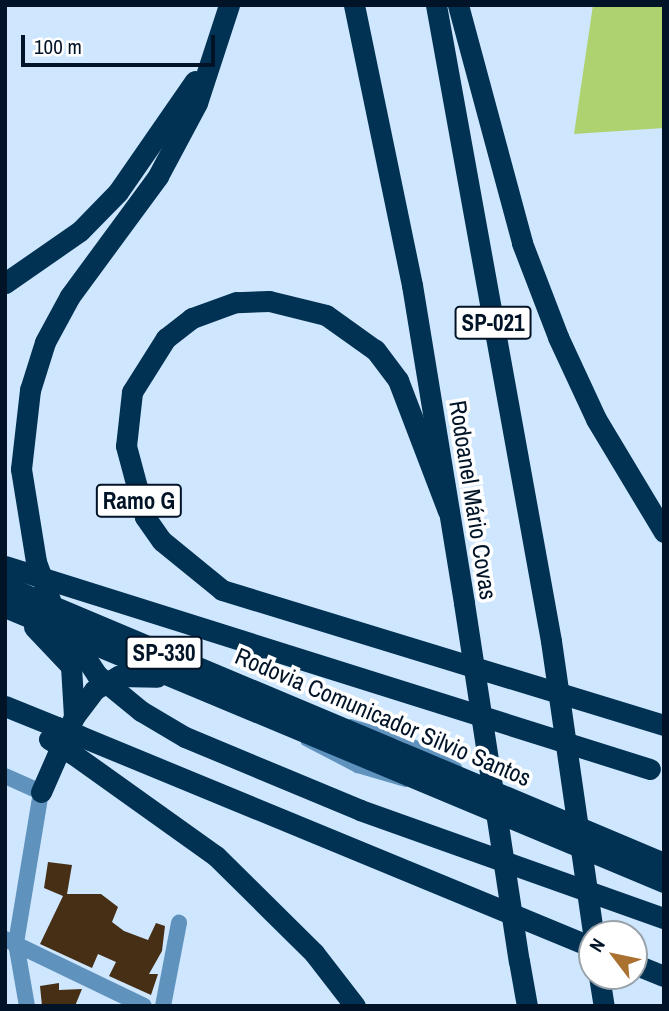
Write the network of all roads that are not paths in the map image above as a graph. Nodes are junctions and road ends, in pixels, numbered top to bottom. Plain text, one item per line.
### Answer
1 (229, 5) edge
2 (354, 5) edge
3 (436, 5) edge
4 (458, 5) edge
5 (214, 49) junction
6 (5, 284) edge
7 (448, 511) junction
8 (664, 532) edge
9 (5, 566) edge
10 (5, 586) edge
11 (5, 609) edge
12 (188, 683) junction
13 (5, 706) edge
14 (5, 714) edge
15 (664, 725) edge
16 (67, 735) junction
17 (650, 769) dead end
18 (5, 776) edge
19 (41, 792) junction
20 (664, 863) edge
21 (664, 882) edge
22 (664, 918) edge
23 (591, 920) edge
24 (179, 923) dead end
25 (11, 941) edge
26 (578, 941) edge
27 (27, 1006) edge
28 (144, 1006) edge
29 (163, 1006) edge
30 (355, 1006) edge
31 (527, 1006) edge

1 - 5 highway
2 - 7 highway, Rodoanel Mário Covas / SP-021
3 - 23 highway, Rodoanel Mário Covas / SP-021, bridge
4 - 8 highway
5 - 6 highway
5 - 22 highway, bridge
7 - 15 highway, Ramo G
7 - 31 highway, Rodoanel Mário Covas / SP-021, bridge
9 - 17 highway
10 - 20 highway, Rodovia Comunicador Silvio Santos / SP-330
11 - 12 highway, Rodovia Comunicador Silvio Santos / SP-330
11 - 16 highway
12 - 16 highway
12 - 21 highway, Rodovia Comunicador Silvio Santos / SP-330
13 - 16 highway
14 - 16 highway
16 - 19 highway
16 - 26 highway
16 - 30 highway
18 - 19 street
19 - 25 street
24 - 29 street
25 - 27 street
25 - 28 street

